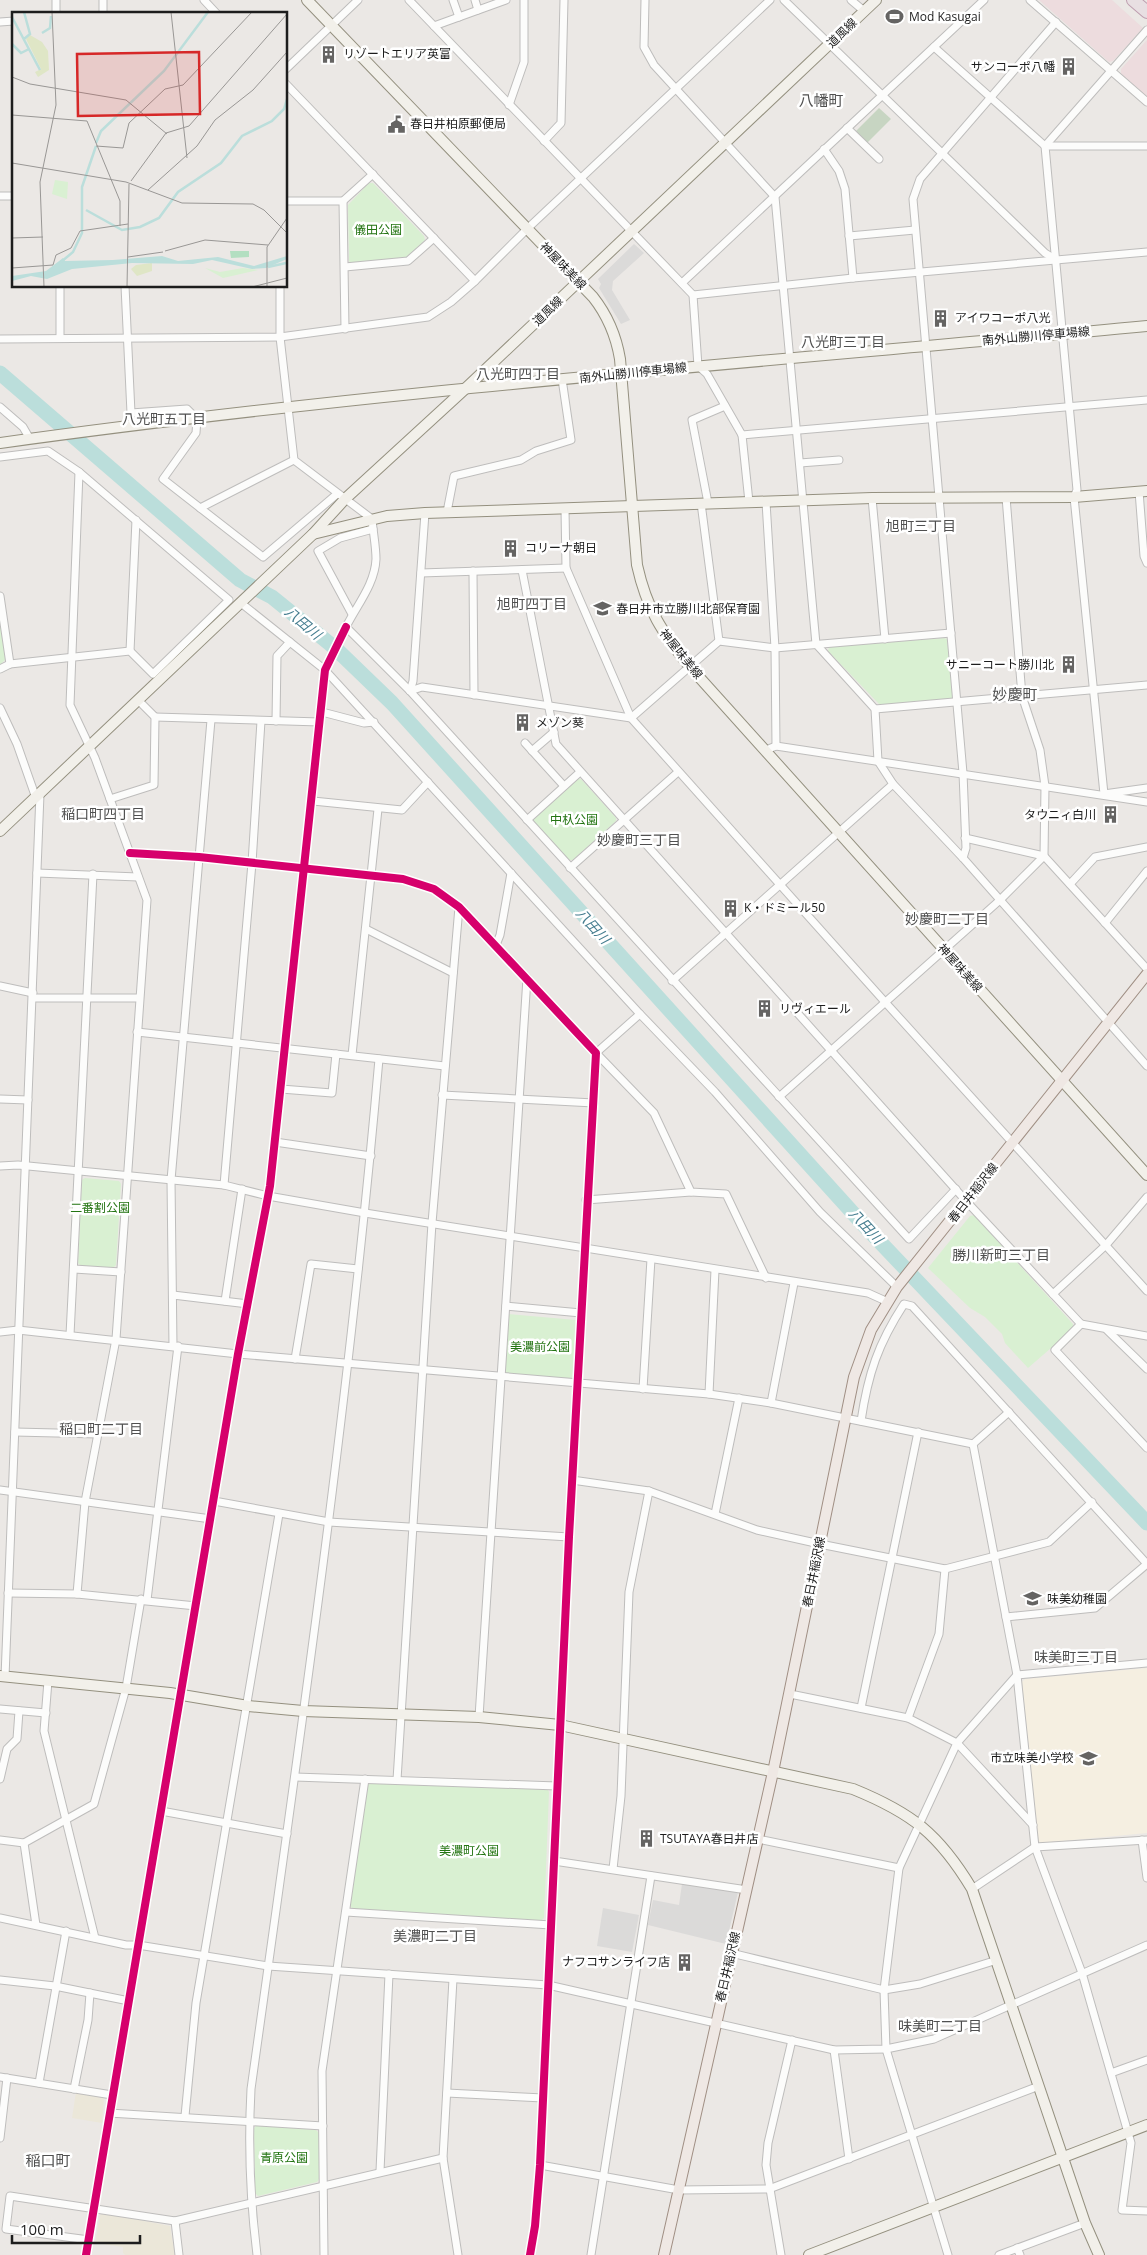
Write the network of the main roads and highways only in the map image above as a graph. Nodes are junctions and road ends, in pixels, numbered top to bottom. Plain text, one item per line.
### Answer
1 (1133, 0) edge
2 (1147, 12) edge
3 (1147, 974) edge
4 (664, 2255) edge

1 - 2 highway
3 - 4 main road, 春日井稲沢線

